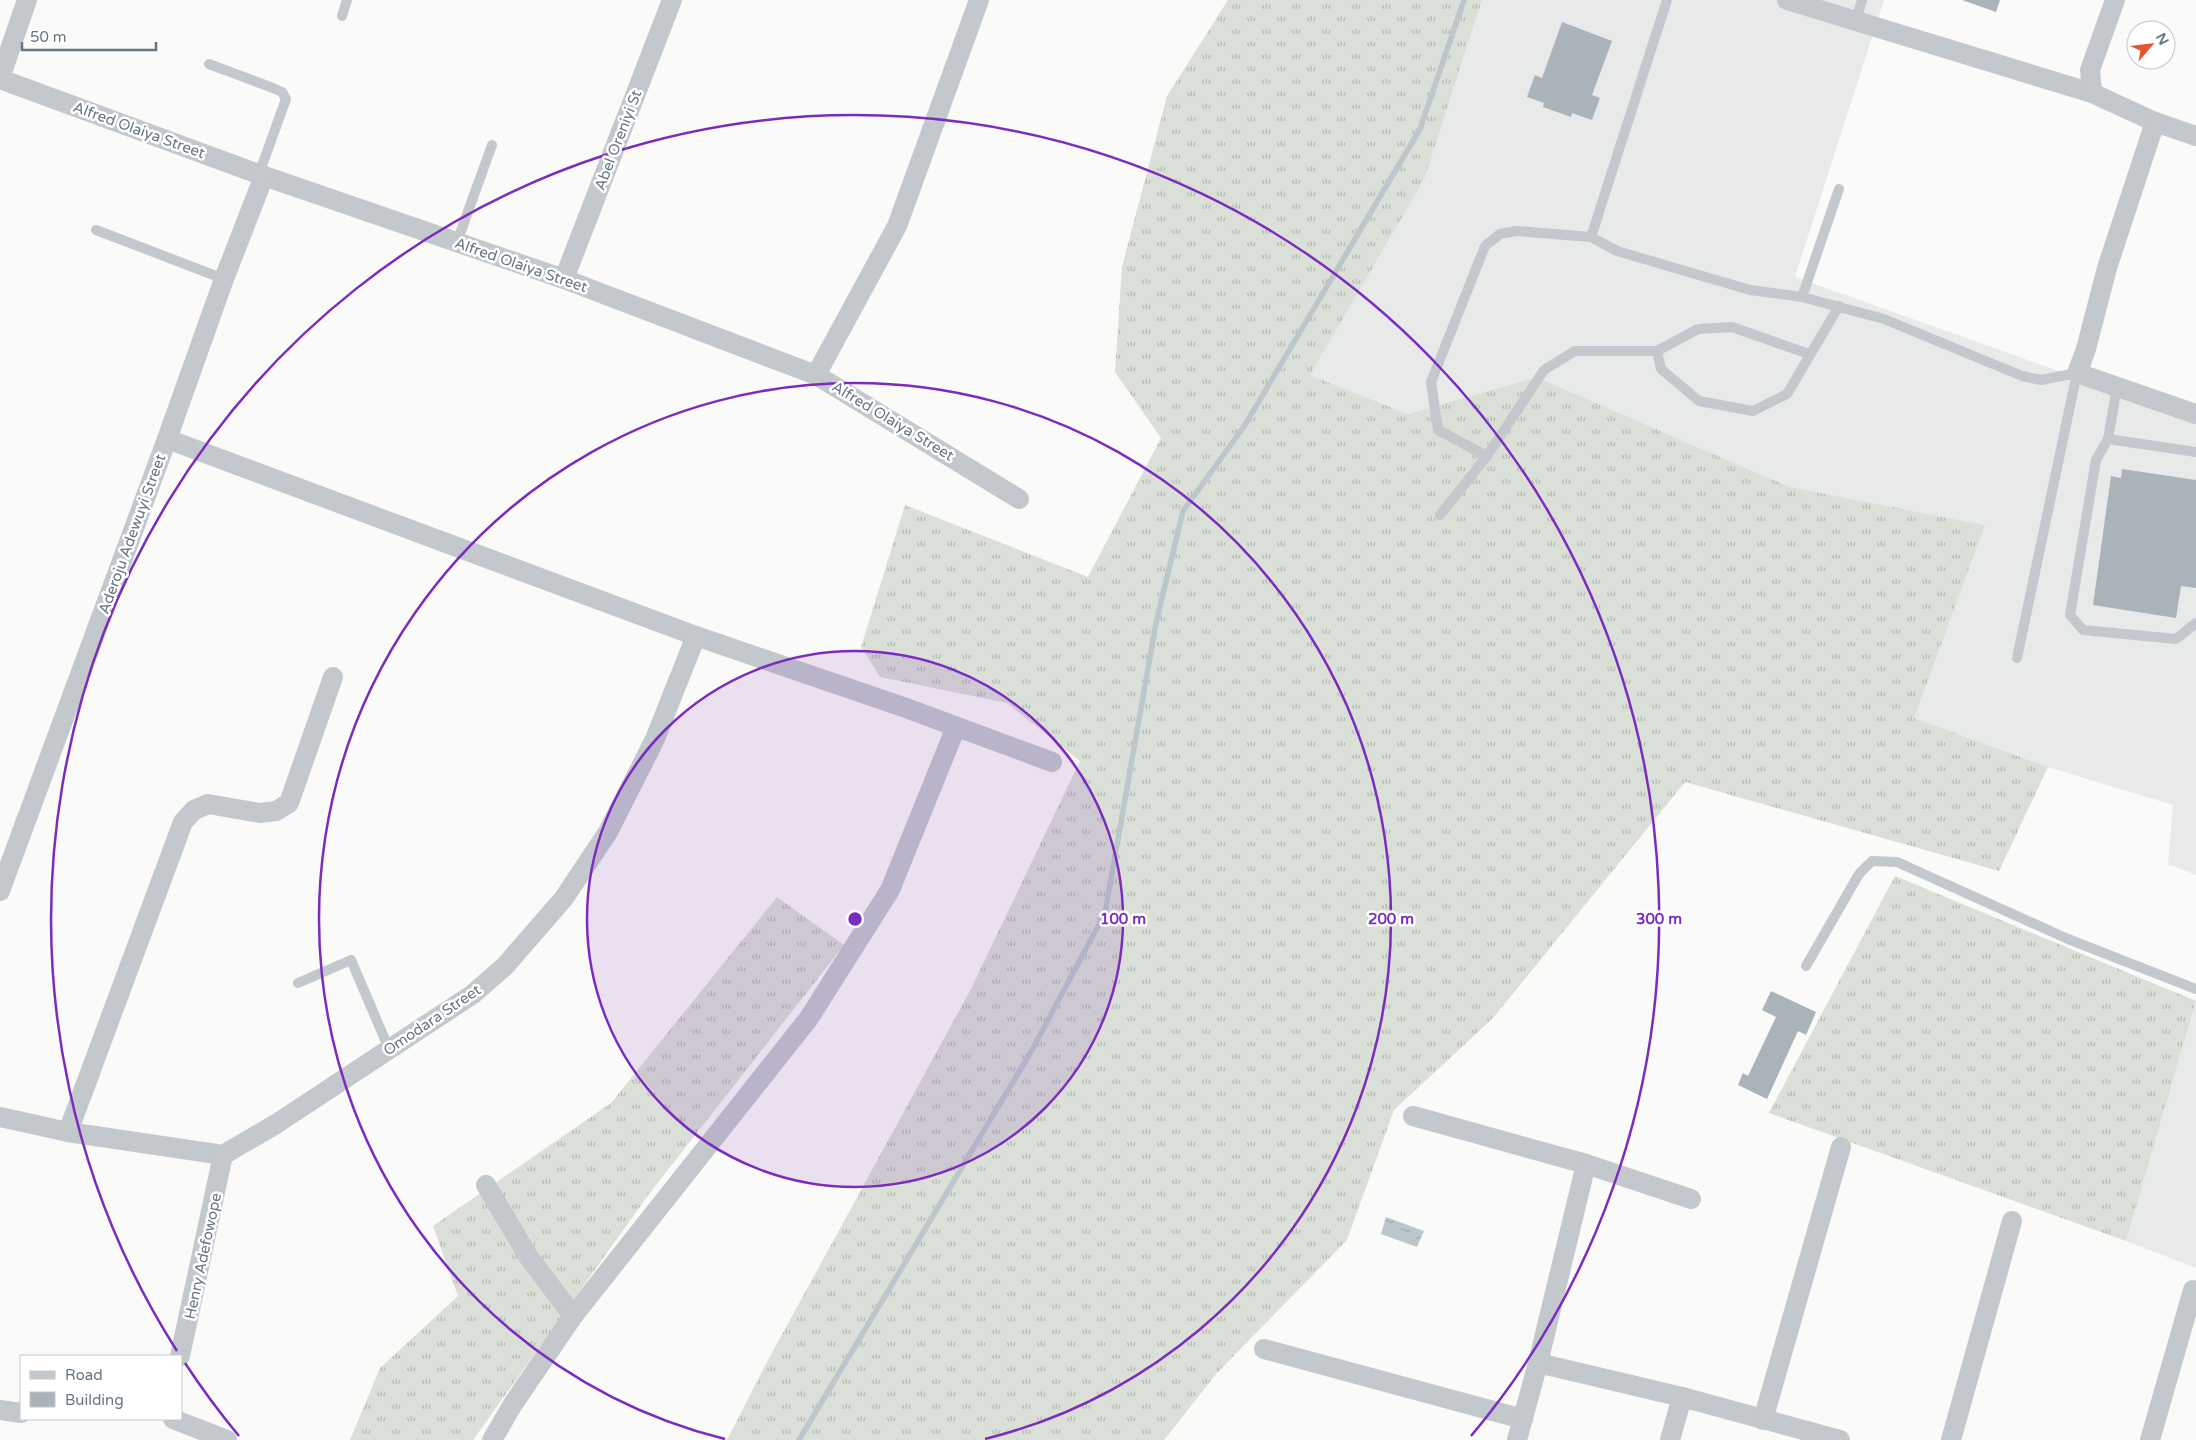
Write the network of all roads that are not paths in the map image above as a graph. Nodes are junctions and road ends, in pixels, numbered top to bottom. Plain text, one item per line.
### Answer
1 (27, 0) edge
2 (347, 0) edge
3 (672, 0) edge
4 (979, 0) edge
5 (1667, 0) edge
6 (1787, 0) edge
7 (1862, 0) edge
8 (2115, 0) edge
9 (342, 16) dead end
10 (1856, 20) junction
11 (208, 64) dead end
12 (0, 78) edge
13 (2092, 93) junction
14 (2155, 122) junction
15 (2196, 136) edge
16 (492, 145) dead end
17 (262, 175) junction
18 (1839, 189) dead end
19 (96, 230) dead end
20 (1591, 237) junction
21 (457, 242) junction
22 (224, 279) junction
23 (564, 279) junction
24 (1802, 297) junction
25 (1840, 306) junction
26 (1657, 351) junction
27 (1810, 354) junction
28 (2077, 372) junction
29 (816, 375) junction
30 (2117, 387) junction
31 (2196, 414) edge
32 (167, 439) junction
33 (2108, 439) junction
34 (2196, 452) edge
35 (1487, 456) junction
36 (1020, 499) dead end
37 (1440, 515) dead end
38 (2196, 623) edge
39 (696, 636) junction
40 (2017, 658) dead end
41 (333, 677) dead end
42 (956, 727) junction
43 (1052, 762) dead end
44 (0, 891) edge
45 (1806, 966) dead end
46 (298, 983) dead end
47 (2196, 989) edge
48 (389, 1049) junction
49 (1413, 1116) dead end
50 (0, 1117) edge
51 (68, 1132) junction
52 (1841, 1147) dead end
53 (223, 1155) junction
54 (1586, 1164) junction
55 (486, 1185) dead end
56 (1692, 1199) dead end
57 (2012, 1221) dead end
58 (2193, 1290) dead end
59 (573, 1316) junction
60 (1264, 1349) dead end
61 (180, 1355) edge
62 (1538, 1362) junction
63 (1682, 1397) junction
64 (0, 1410) edge
65 (20, 1413) edge
66 (1523, 1419) junction
67 (176, 1420) edge
68 (1762, 1420) junction
69 (1835, 1439) edge
70 (227, 1440) edge
71 (492, 1440) edge
72 (1517, 1440) edge
73 (1670, 1440) edge
74 (1951, 1440) edge
75 (2150, 1440) edge

1 - 12 street
2 - 9 lane
3 - 23 street, Abel Oreniyi St
4 - 29 street
5 - 20 lane
6 - 10 street
7 - 10 lane
8 - 13 street
10 - 13 street
11 - 17 lane
12 - 17 street, Alfred Olaiya Street
13 - 14 street
14 - 15 street
14 - 28 street
16 - 21 lane
17 - 21 street, Alfred Olaiya Street
17 - 22 street, Aderoju Adewuyi Street
18 - 24 lane
19 - 22 lane
20 - 24 lane
20 - 35 lane
21 - 23 street, Alfred Olaiya Street
22 - 32 street, Aderoju Adewuyi Street
23 - 29 street, Alfred Olaiya Street
24 - 25 lane
25 - 27 lane
25 - 28 lane
26 - 27 lane
26 - 27 lane
26 - 35 lane
28 - 30 street
28 - 40 lane
29 - 36 street, Alfred Olaiya Street
30 - 31 street
30 - 33 lane
32 - 39 street
32 - 44 street, Aderoju Adewuyi Street
33 - 34 lane
33 - 38 lane
35 - 37 lane
39 - 42 street
39 - 48 street, Omodara Street
41 - 51 street
42 - 43 street
42 - 59 street
45 - 47 lane
46 - 48 lane
48 - 53 street, Omodara Street
49 - 54 street
50 - 51 street
51 - 53 street
52 - 68 street
53 - 61 street, Henry Adefowope
54 - 56 street
54 - 62 street
55 - 59 street
57 - 74 street
58 - 75 street
59 - 71 street
60 - 66 street
62 - 63 street
62 - 66 street
63 - 68 street
63 - 73 street
64 - 65 street
66 - 72 street
67 - 70 street
68 - 69 street

